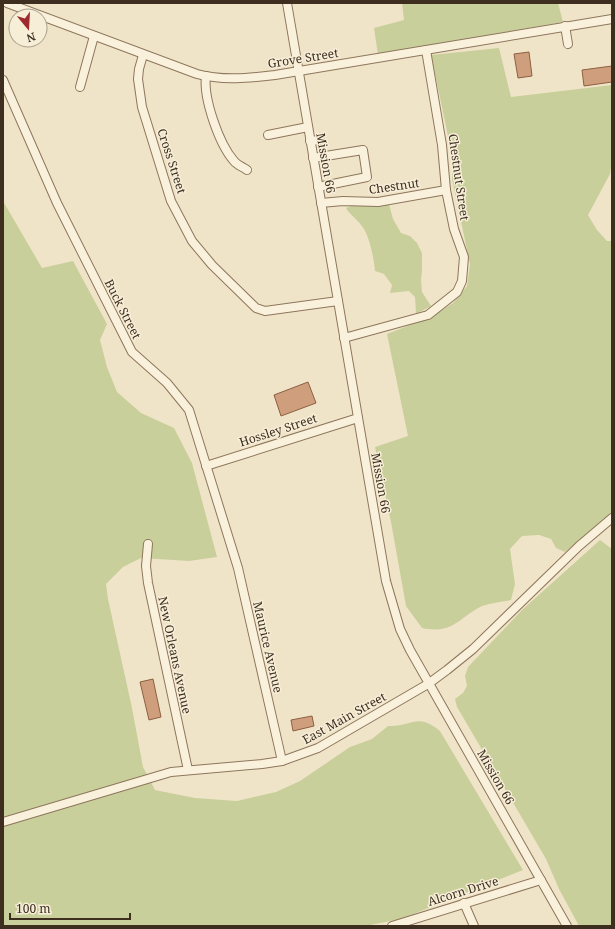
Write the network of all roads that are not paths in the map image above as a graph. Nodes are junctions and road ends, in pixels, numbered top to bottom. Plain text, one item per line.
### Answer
1 (7, 3) edge
2 (287, 3) edge
3 (612, 19) edge
4 (565, 26) junction
5 (94, 36) junction
6 (568, 44) dead end
7 (426, 50) junction
8 (143, 55) junction
9 (298, 70) junction
10 (206, 76) junction
11 (3, 80) edge
12 (80, 87) dead end
13 (312, 98) dead end
14 (303, 100) junction
15 (308, 126) junction
16 (268, 135) dead end
17 (320, 140) dead end
18 (310, 141) junction
19 (313, 158) junction
20 (247, 170) dead end
21 (318, 187) junction
22 (446, 190) junction
23 (321, 203) junction
24 (338, 301) junction
25 (344, 338) junction
26 (358, 418) junction
27 (206, 466) junction
28 (612, 518) edge
29 (229, 538) joint
30 (148, 544) dead end
31 (428, 684) junction
32 (282, 760) junction
33 (188, 770) junction
34 (3, 822) edge
35 (541, 880) junction
36 (464, 904) junction
37 (392, 926) edge
38 (474, 926) edge
39 (567, 926) edge

1 - 5 street, Grove Street
2 - 9 street, Mission 66
3 - 4 street, Grove Street
4 - 6 street
4 - 7 street, Grove Street
5 - 8 street, Grove Street
5 - 12 street
7 - 9 street, Grove Street
7 - 22 street, Chestnut Street
8 - 10 street, Grove Street
8 - 24 street, Cross Street
9 - 10 street, Grove Street
9 - 14 street, Mission 66
10 - 20 street
11 - 27 street, Buck Street
13 - 14 street
14 - 15 street, Mission 66
15 - 16 street
15 - 18 street, Mission 66
17 - 18 street
18 - 19 street, Mission 66
19 - 21 street, Mission 66
19 - 21 street
21 - 23 street, Mission 66
22 - 23 street, Chestnut
22 - 25 street, Chestnut Street
23 - 24 street, Mission 66
24 - 25 street, Mission 66
25 - 26 street, Mission 66
26 - 27 street, Hossley Street
26 - 31 street, Mission 66
27 - 29 street, Buck Street
28 - 31 street, East Main Street
29 - 32 street, Maurice Avenue
30 - 33 street, New Orleans Avenue
31 - 32 street, East Main Street
31 - 35 street, Mission 66
32 - 33 street, East Main Street
33 - 34 street, East Main Street
35 - 36 street, Alcorn Drive
35 - 39 street, Mission 66
36 - 37 street, Alcorn Drive
36 - 38 street

